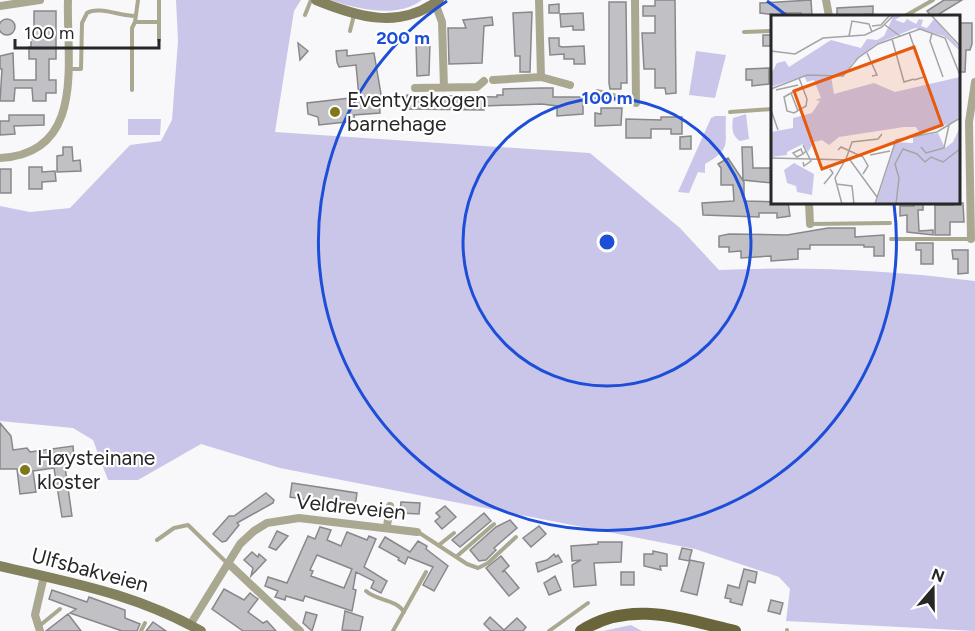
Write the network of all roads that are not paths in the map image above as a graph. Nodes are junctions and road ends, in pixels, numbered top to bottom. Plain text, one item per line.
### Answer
1 (40, 0) edge
2 (68, 0) edge
3 (138, 0) edge
4 (159, 0) edge
5 (311, 0) edge
6 (316, 0) edge
7 (538, 0) edge
8 (635, 0) edge
9 (826, 0) edge
10 (933, 0) edge
11 (437, 2) edge
12 (0, 6) edge
13 (305, 15) dead end
14 (354, 15) junction
15 (829, 15) edge
16 (907, 15) edge
17 (135, 16) junction
18 (135, 22) junction
19 (159, 22) junction
20 (350, 31) dead end
21 (771, 31) edge
22 (744, 32) dead end
23 (159, 40) dead end
24 (68, 69) junction
25 (541, 77) junction
26 (493, 80) dead end
27 (484, 81) dead end
28 (975, 82) edge
29 (570, 85) dead end
30 (444, 87) junction
31 (416, 88) dead end
32 (132, 90) dead end
33 (598, 93) dead end
34 (771, 109) edge
35 (730, 112) dead end
36 (0, 158) edge
37 (809, 204) edge
38 (890, 223) dead end
39 (810, 224) joint
40 (891, 238) dead end
41 (971, 239) joint
42 (390, 506) dead end
43 (494, 524) dead end
44 (387, 526) junction
45 (417, 532) joint
46 (454, 533) dead end
47 (516, 537) dead end
48 (157, 540) dead end
49 (440, 545) junction
50 (456, 557) junction
51 (228, 563) junction
52 (0, 566) edge
53 (426, 572) dead end
54 (44, 576) junction
55 (366, 591) dead end
56 (588, 603) dead end
57 (60, 609) dead end
58 (404, 613) junction
59 (145, 623) dead end
60 (190, 625) junction
61 (39, 629) edge
62 (141, 631) edge
63 (201, 631) edge
64 (300, 631) edge
65 (393, 631) edge
66 (549, 631) edge
67 (581, 631) edge
68 (735, 631) edge

1 - 12 street
2 - 24 street
3 - 17 lane
4 - 19 lane
5 - 13 lane
6 - 14 street
7 - 25 street
8 - 33 street
9 - 15 street
10 - 16 lane
11 - 14 street
11 - 30 street
14 - 20 lane
17 - 18 lane
17 - 24 lane
18 - 19 lane
18 - 32 lane
19 - 23 lane
21 - 22 lane
24 - 36 street
25 - 26 street
25 - 29 street
27 - 30 street
28 - 41 street
30 - 31 street
34 - 35 lane
37 - 39 street
38 - 39 lane
40 - 41 lane
42 - 44 street
43 - 50 lane
44 - 45 street, Veldreveien
44 - 51 street, Veldreveien
45 - 49 lane
46 - 49 lane
47 - 50 lane
48 - 51 lane
49 - 50 lane
51 - 60 street, Veldreveien
51 - 64 street
52 - 54 street, Ulfsbakveien
53 - 58 lane
54 - 60 street, Ulfsbakveien
54 - 61 street
55 - 58 lane
56 - 66 lane
57 - 61 lane
58 - 65 lane
59 - 62 lane
60 - 63 street, Ulfsbakveien
67 - 68 main road

